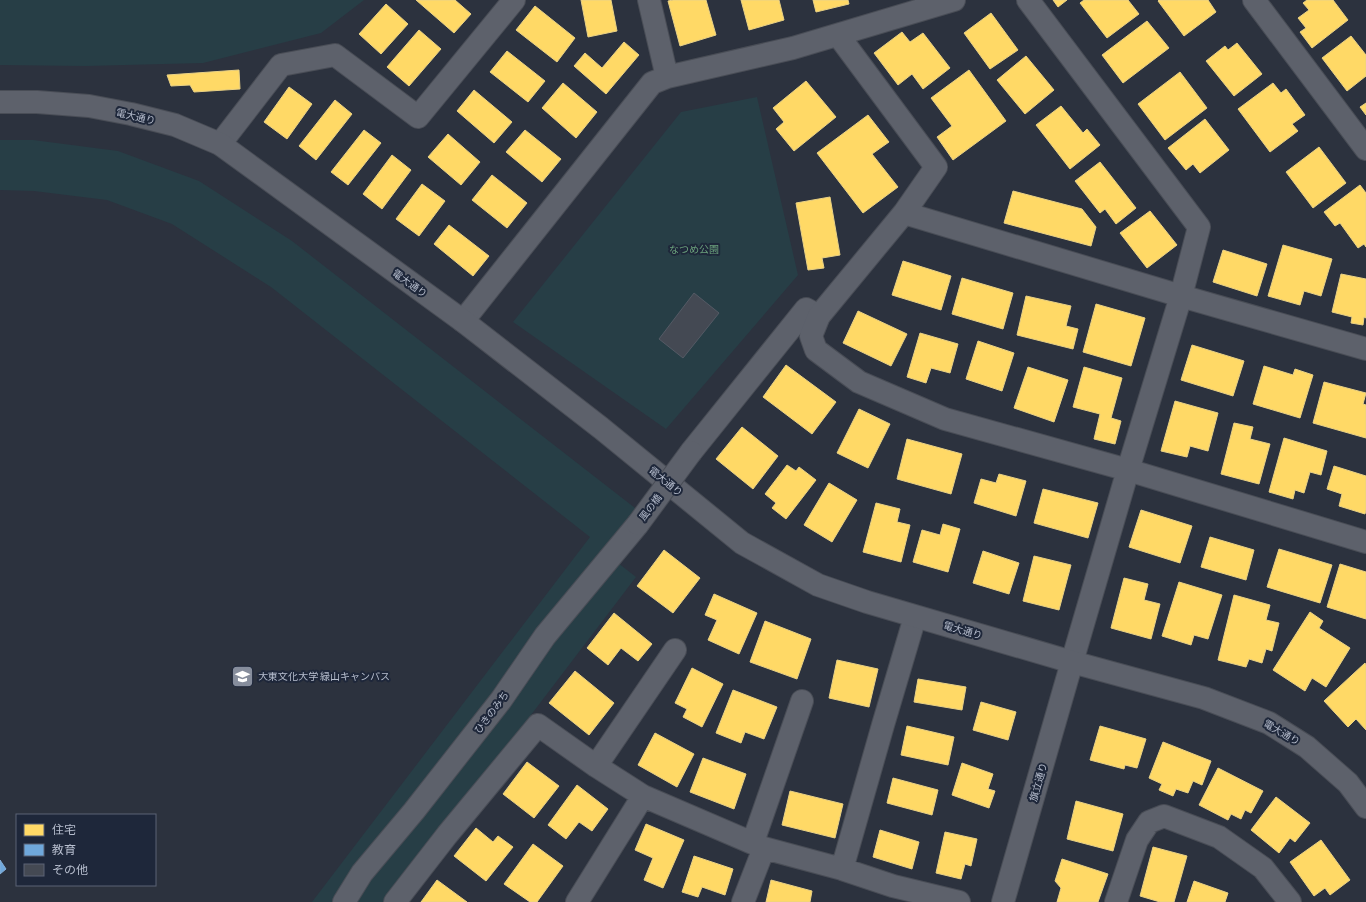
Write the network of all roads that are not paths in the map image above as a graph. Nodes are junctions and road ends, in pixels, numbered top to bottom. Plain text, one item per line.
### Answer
1 (514, 0) edge
2 (649, 0) edge
3 (954, 0) edge
4 (1028, 0) edge
5 (1254, 0) edge
6 (838, 35) junction
7 (667, 77) junction
8 (0, 102) edge
9 (220, 144) junction
10 (1366, 149) edge
11 (904, 213) junction
12 (1181, 296) junction
13 (819, 316) junction
14 (463, 322) junction
15 (1366, 349) edge
16 (1128, 470) junction
17 (638, 524) joint
18 (1366, 542) edge
19 (916, 617) junction
20 (675, 650) dead end
21 (1072, 662) junction
22 (802, 701) dead end
23 (596, 766) junction
24 (643, 796) junction
25 (1366, 807) edge
26 (758, 845) junction
27 (842, 869) junction
28 (891, 894) edge
29 (344, 902) edge
30 (395, 902) edge
31 (577, 902) edge
32 (743, 902) edge
33 (959, 902) edge
34 (1003, 902) edge
35 (1116, 902) edge
36 (1290, 902) edge

1 - 9 street
2 - 7 street
3 - 6 street
4 - 12 street, 旗立通り
5 - 10 street
6 - 7 street
6 - 11 street
7 - 14 street
8 - 9 street, 電大通り
9 - 14 street, 電大通り
11 - 12 street
11 - 13 street
12 - 15 street
12 - 16 street, 旗立通り
13 - 16 street
13 - 17 street, 風の橋, bridge
14 - 19 street, 電大通り
16 - 18 street
16 - 21 street, 旗立通り
17 - 29 street, ひきのみち
19 - 21 street, 電大通り
19 - 27 street
20 - 23 street
21 - 25 street, 電大通り
21 - 34 street, 旗立通り
22 - 26 street
23 - 24 street
23 - 30 street
24 - 26 street
24 - 31 street
26 - 27 street
26 - 32 street
27 - 28 street
28 - 33 street
35 - 36 street

